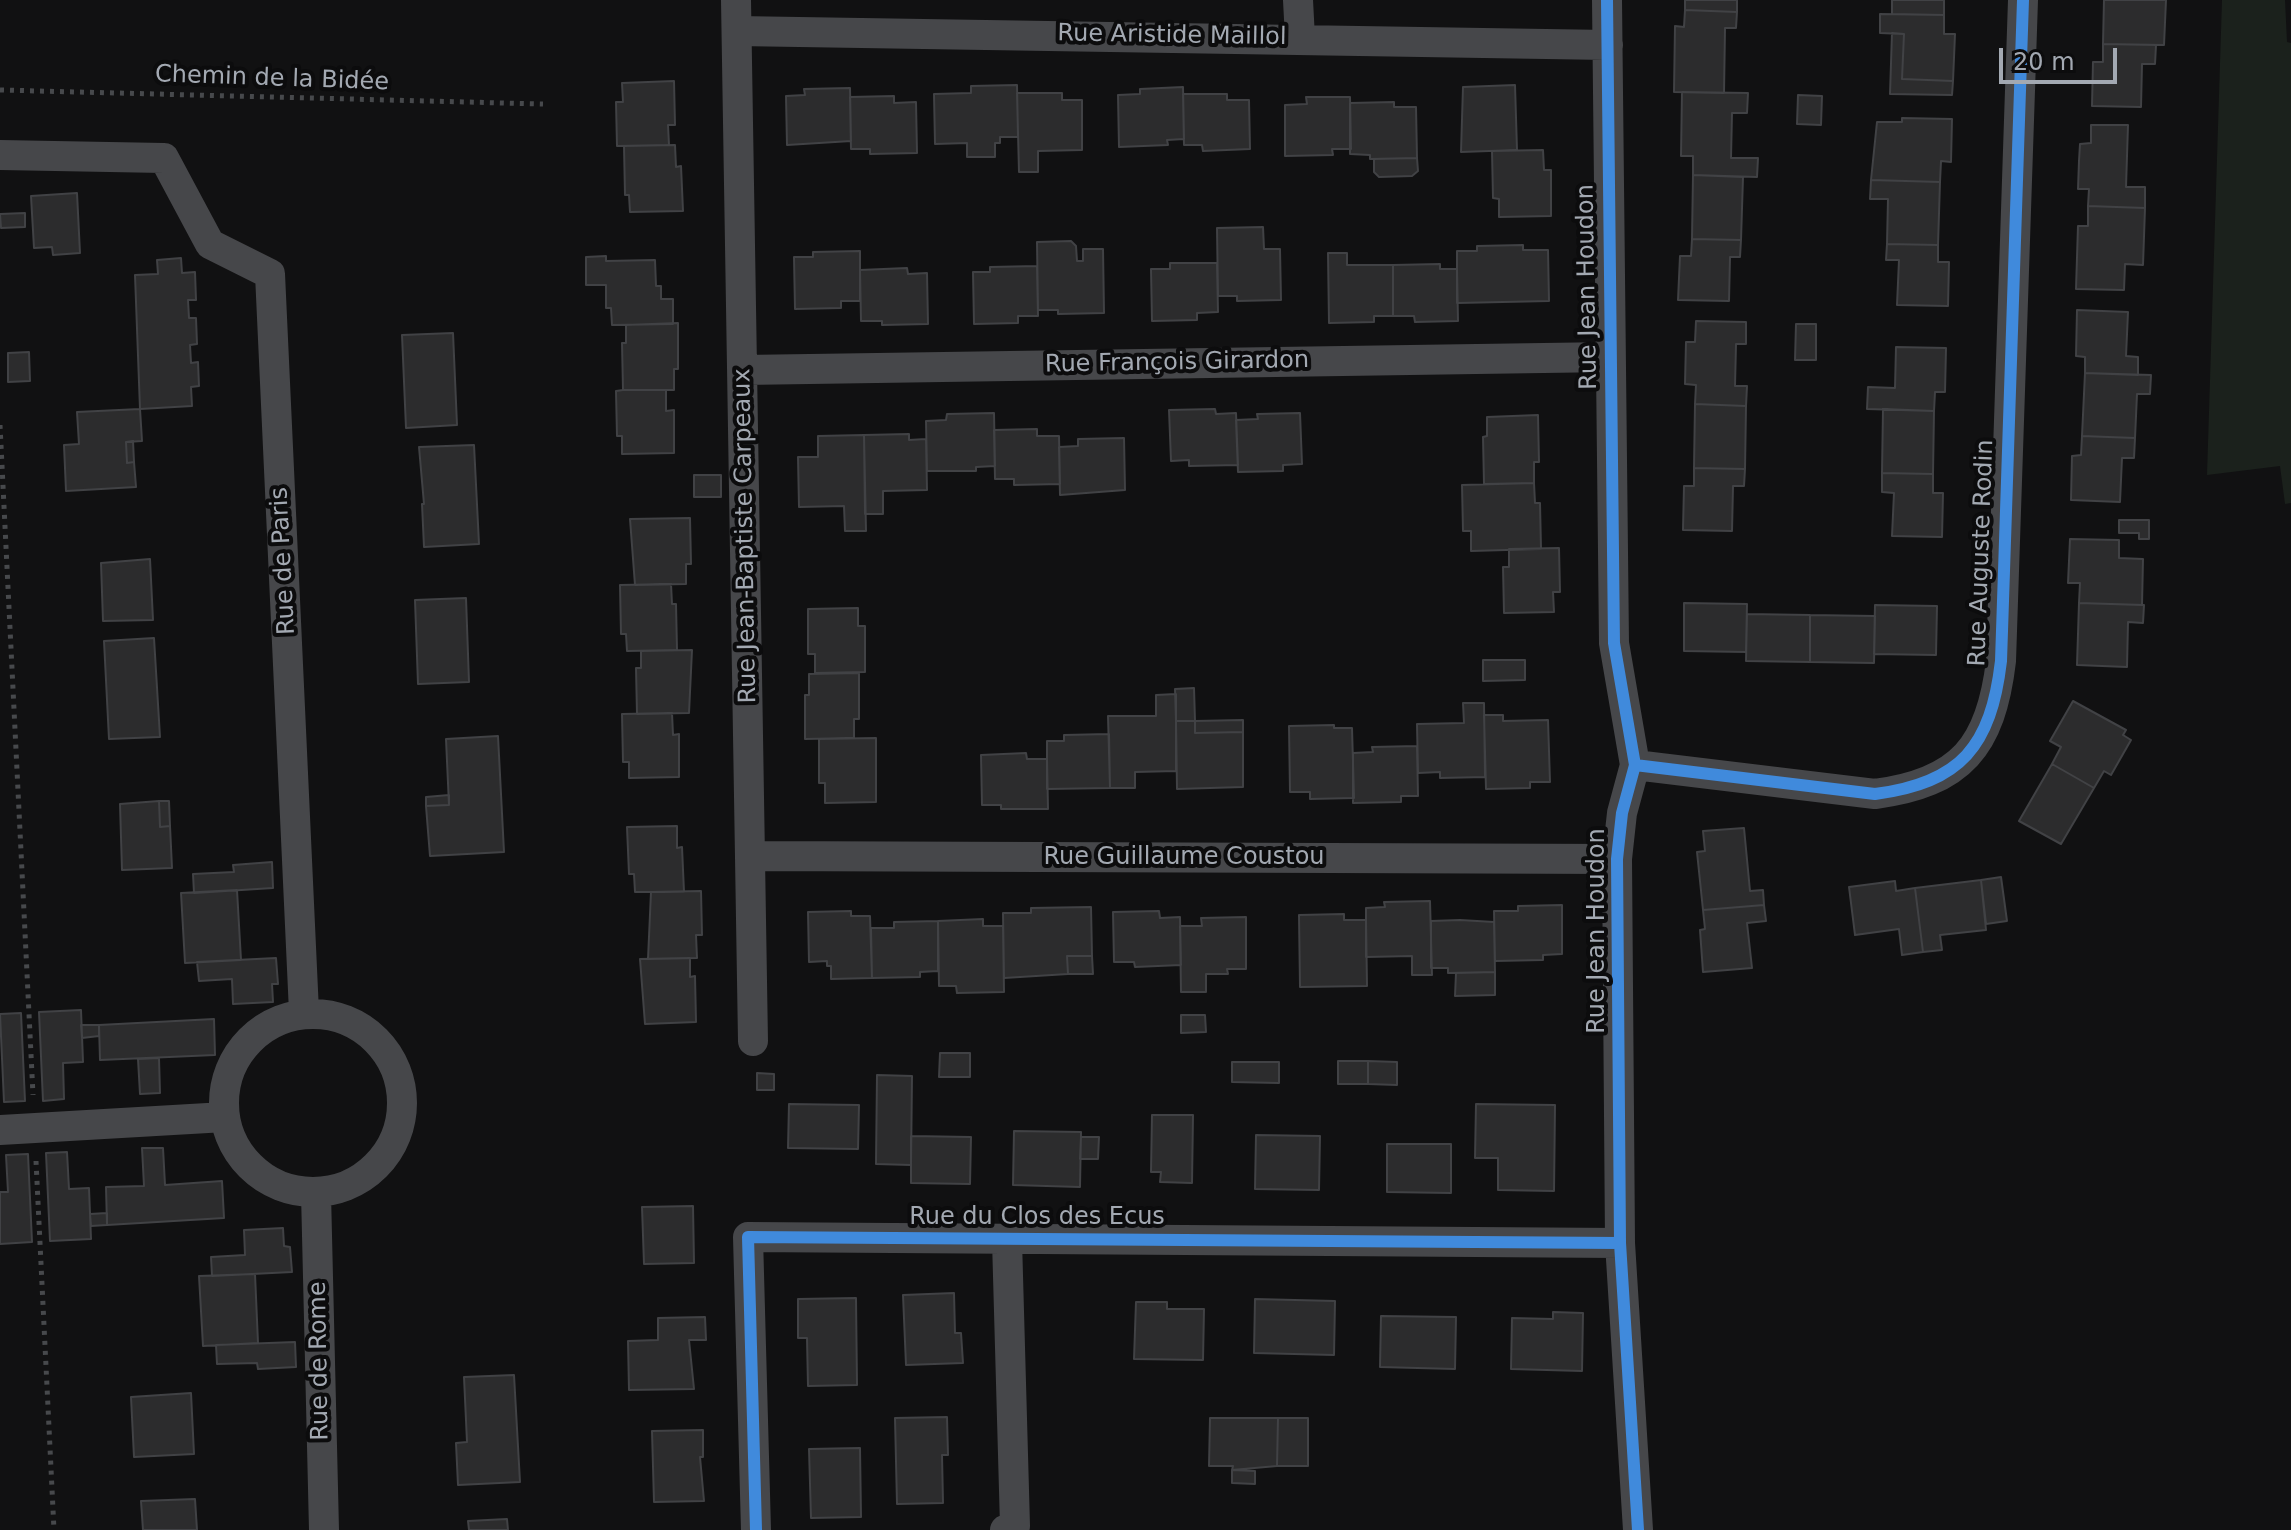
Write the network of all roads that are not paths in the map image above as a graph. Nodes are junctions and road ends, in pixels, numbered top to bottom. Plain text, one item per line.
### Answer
1 (736, 0) edge
2 (1298, 0) edge
3 (1607, 0) edge
4 (2023, 0) edge
5 (737, 31) junction
6 (1300, 38) junction
7 (1608, 45) junction
8 (0, 155) edge
9 (1610, 357) junction
10 (743, 370) junction
11 (1635, 765) junction
12 (751, 856) junction
13 (1617, 859) junction
14 (304, 1012) junction
15 (753, 1041) dead end
16 (225, 1117) junction
17 (0, 1130) edge
18 (316, 1193) junction
19 (1007, 1240) junction
20 (1620, 1243) junction
21 (324, 1530) edge
22 (756, 1530) edge
23 (1005, 1530) edge
24 (1638, 1530) edge

1 - 5 street, Rue Jean-Baptiste Carpeaux
2 - 6 street
3 - 7 street, Rue Jean Houdon
4 - 11 street, Rue Auguste Rodin
5 - 6 street, Rue Aristide Maillol
5 - 10 street, Rue Jean-Baptiste Carpeaux
6 - 7 street, Rue Aristide Maillol
7 - 9 street, Rue Jean Houdon
8 - 14 street, Rue de Paris
9 - 10 street, Rue François Girardon
9 - 11 street, Rue Jean Houdon
10 - 12 street, Rue Jean-Baptiste Carpeaux
11 - 13 street, Rue Jean Houdon
12 - 13 street, Rue Guillaume Coustou
12 - 15 street, Rue Jean-Baptiste Carpeaux
13 - 20 street, Rue Jean Houdon
14 - 16 street
14 - 18 street
16 - 17 street
16 - 18 street
18 - 21 street, Rue de Rome
19 - 20 street, Rue du Clos des Ecus
19 - 22 street, Rue du Clos des Ecus
19 - 23 street, Rue du Clos des Ecus
20 - 24 street, Rue Jean Houdon

